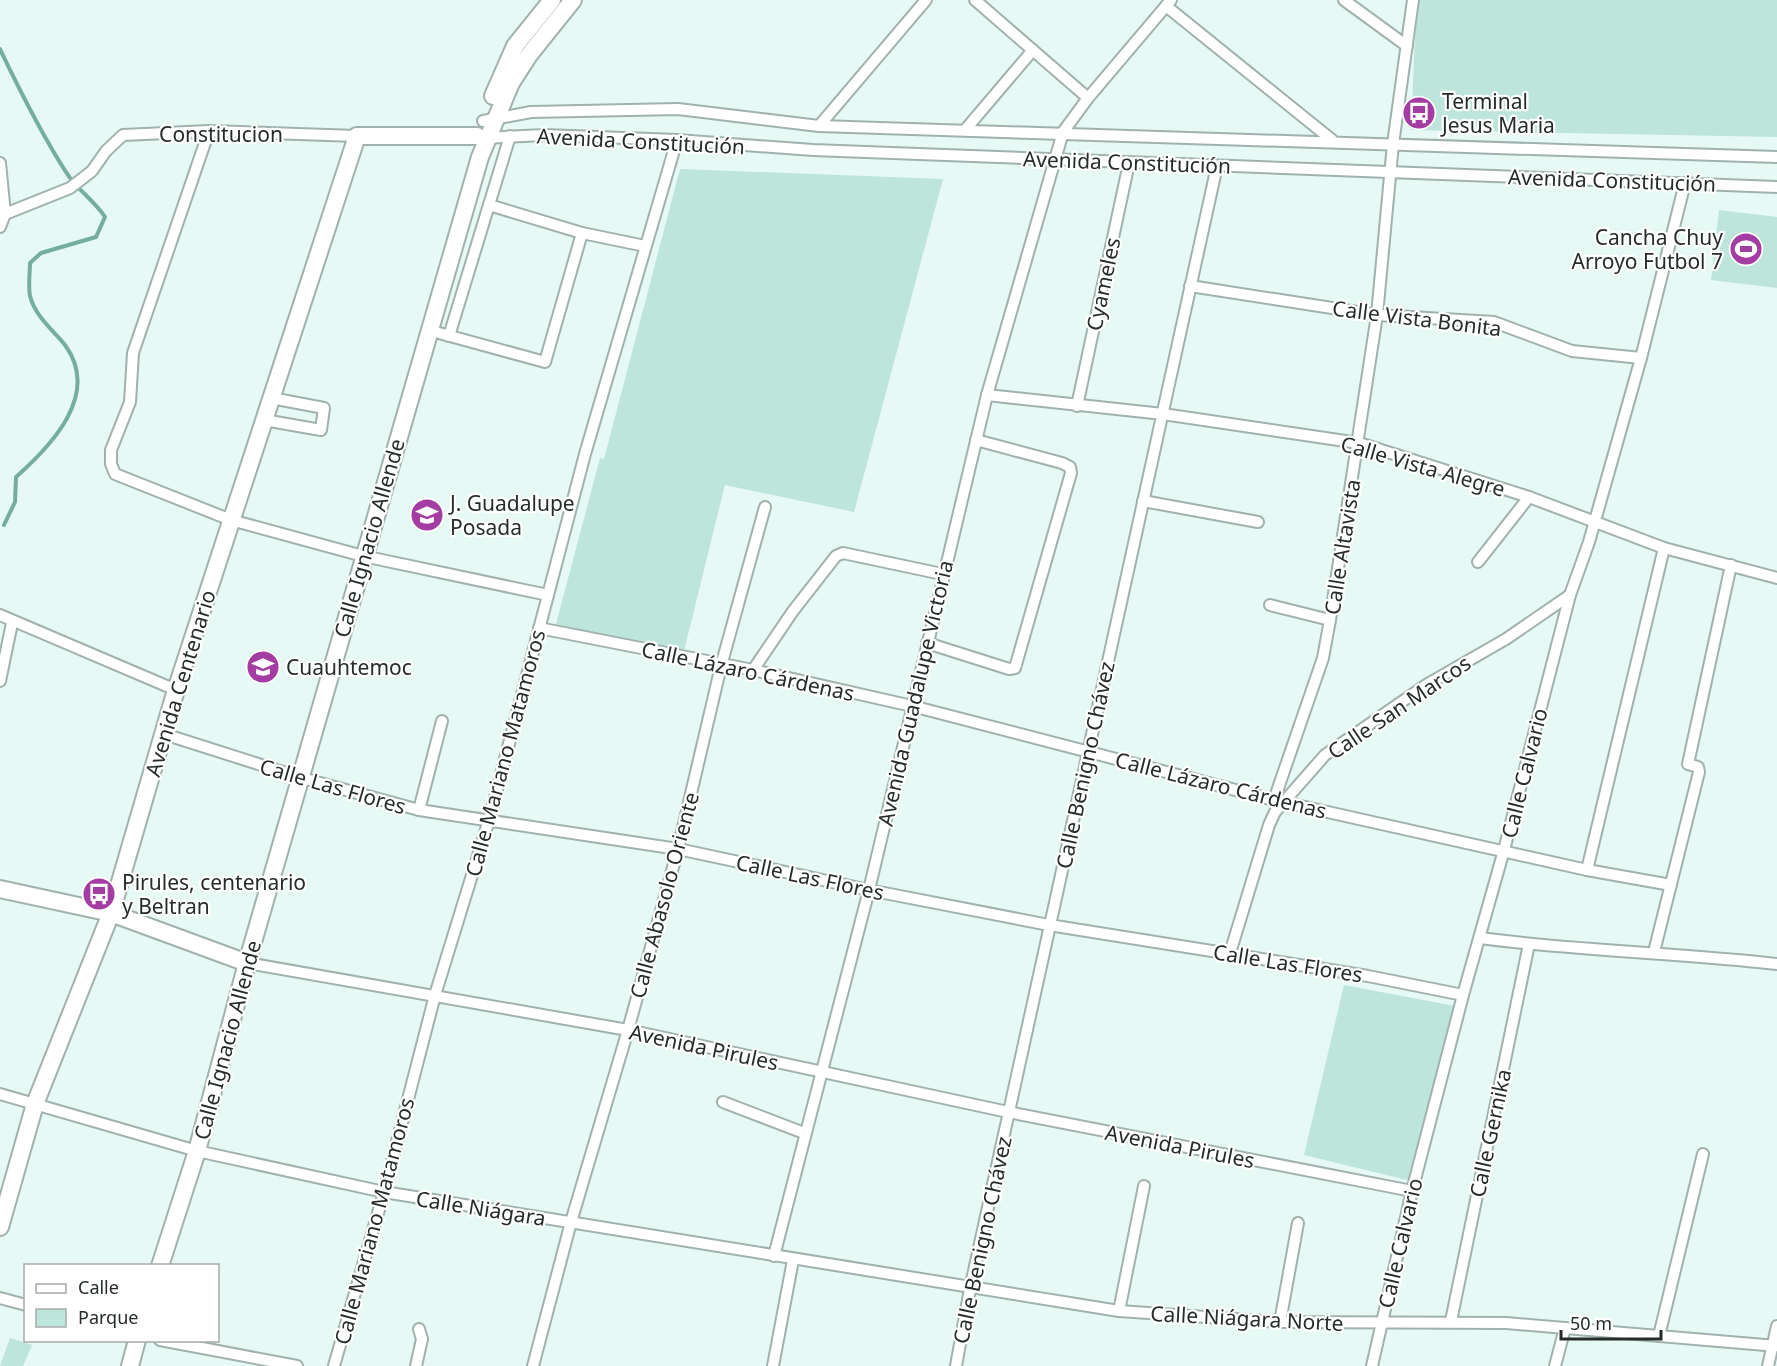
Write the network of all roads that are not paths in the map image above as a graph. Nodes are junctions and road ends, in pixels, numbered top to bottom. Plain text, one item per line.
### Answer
1 (552, 0) edge
2 (573, 0) edge
3 (926, 0) edge
4 (975, 0) edge
5 (1344, 0) edge
6 (1413, 0) edge
7 (1168, 3) edge
8 (1407, 46) junction
9 (1033, 50) junction
10 (1088, 98) junction
11 (819, 126) junction
12 (486, 128) junction
13 (965, 130) junction
14 (209, 131) junction
15 (1063, 132) junction
16 (357, 136) junction
17 (510, 136) junction
18 (677, 140) junction
19 (1332, 141) junction
20 (1394, 144) junction
21 (1777, 157) edge
22 (1054, 160) junction
23 (0, 163) edge
24 (1129, 163) junction
25 (1217, 166) junction
26 (1392, 172) junction
27 (1685, 183) junction
28 (1777, 187) edge
29 (489, 205) junction
30 (5, 214) junction
31 (0, 227) edge
32 (582, 233) junction
33 (645, 246) junction
34 (1190, 286) junction
35 (1377, 315) junction
36 (428, 330) junction
37 (449, 336) junction
38 (1641, 358) junction
39 (987, 395) junction
40 (271, 398) junction
41 (1077, 406) junction
42 (1162, 414) junction
43 (264, 420) junction
44 (976, 440) junction
45 (1359, 443) junction
46 (1529, 497) junction
47 (1143, 501) junction
48 (765, 507) dead end
49 (231, 520) junction
50 (1258, 522) dead end
51 (1594, 522) junction
52 (1664, 548) junction
53 (363, 556) junction
54 (1478, 562) dead end
55 (1731, 565) junction
56 (942, 574) junction
57 (1777, 578) edge
58 (548, 595) junction
59 (1570, 595) junction
60 (1270, 605) dead end
61 (0, 615) edge
62 (1330, 620) junction
63 (12, 623) junction
64 (539, 628) junction
65 (927, 643) junction
66 (722, 666) junction
67 (753, 670) junction
68 (0, 681) edge
69 (176, 690) junction
70 (912, 706) junction
71 (442, 721) dead end
72 (164, 734) junction
73 (1088, 752) junction
74 (302, 778) junction
75 (1280, 801) junction
76 (419, 810) junction
77 (489, 820) junction
78 (678, 849) junction
79 (1504, 850) junction
80 (1587, 870) junction
81 (1671, 885) junction
82 (0, 889) edge
83 (869, 890) junction
84 (111, 913) junction
85 (1049, 925) junction
86 (1480, 938) junction
87 (1529, 944) junction
88 (1654, 952) junction
89 (1230, 953) junction
90 (247, 963) junction
91 (1777, 964) edge
92 (1462, 995) junction
93 (435, 996) junction
94 (628, 1030) junction
95 (819, 1072) junction
96 (0, 1094) edge
97 (723, 1102) dead end
98 (35, 1104) junction
99 (1008, 1112) junction
100 (804, 1133) junction
101 (197, 1151) junction
102 (1703, 1154) dead end
103 (1144, 1186) dead end
104 (1412, 1191) junction
105 (384, 1192) junction
106 (571, 1222) junction
107 (1298, 1223) dead end
108 (0, 1227) edge
109 (774, 1256) junction
110 (793, 1260) junction
111 (161, 1264) edge
112 (970, 1289) junction
113 (0, 1298) edge
114 (24, 1304) edge
115 (1119, 1311) junction
116 (1450, 1321) junction
117 (1281, 1322) junction
118 (1382, 1323) junction
119 (1777, 1326) edge
120 (1565, 1328) junction
121 (419, 1329) dead end
122 (1659, 1336) junction
123 (137, 1342) edge
124 (165, 1342) edge
125 (1775, 1346) edge
126 (130, 1366) edge
127 (297, 1366) edge
128 (334, 1366) edge
129 (416, 1366) edge
130 (532, 1366) edge
131 (773, 1366) edge
132 (956, 1366) edge
133 (1372, 1366) edge
134 (1555, 1366) edge
135 (1768, 1366) edge

1 - 12 street
2 - 12 street
3 - 11 street
4 - 9 street
5 - 8 street
6 - 8 street, Calle Altavista
7 - 10 street, Avenida Guadalupe Victoria
7 - 19 street
8 - 20 street, Calle Altavista
9 - 10 street
9 - 13 street
10 - 15 street, Avenida Guadalupe Victoria
11 - 12 street, Avenida Constitución
11 - 13 street, Avenida Constitución
12 - 16 street, Constitucion
12 - 17 street, Avenida Constitución
12 - 36 street, Calle Ignacio Allende
13 - 15 street, Avenida Constitución
14 - 16 street, Constitucion
14 - 30 street, Constitucion
14 - 49 street
15 - 19 street, Avenida Constitución
15 - 22 street, Avenida Guadalupe Victoria
16 - 40 street, Avenida Centenario
17 - 18 street, Avenida Constitución
17 - 29 street
18 - 22 street, Avenida Constitución
18 - 33 street, Calle Mariano Matamoros
19 - 20 street, Avenida Constitución
20 - 21 street, Avenida Constitución
20 - 26 street, Calle Altavista
22 - 24 street, Avenida Constitución
22 - 39 street, Avenida Guadalupe Victoria
23 - 30 street
24 - 25 street, Avenida Constitución
24 - 41 street, Cyameles
25 - 26 street, Avenida Constitución
25 - 34 street, Calle Benigno Chávez
26 - 27 street, Avenida Constitución
26 - 35 street, Calle Altavista
27 - 28 street, Avenida Constitución
27 - 38 street, Calle Calvario
29 - 32 street
29 - 37 street
30 - 31 street
32 - 33 street
32 - 37 street
33 - 58 street, Calle Mariano Matamoros
34 - 35 street, Calle Vista Bonita
34 - 42 street, Calle Benigno Chávez
35 - 38 street, Calle Vista Bonita
35 - 45 street, Calle Altavista
36 - 37 street
36 - 53 street, Calle Ignacio Allende
38 - 51 street, Calle Calvario
39 - 41 street, Calle Vista Alegre
39 - 44 street, Avenida Guadalupe Victoria
40 - 43 street, Avenida Centenario
40 - 43 street
41 - 42 street, Calle Vista Alegre
42 - 45 street, Calle Vista Alegre
42 - 47 street, Calle Benigno Chávez
43 - 49 street, Avenida Centenario
44 - 56 street, Avenida Guadalupe Victoria
44 - 65 street
45 - 46 street, Calle Vista Alegre
45 - 62 street, Calle Altavista
46 - 51 street, Calle Vista Alegre
46 - 54 street
47 - 50 street
47 - 73 street, Calle Benigno Chávez
48 - 66 street, Calle Abasolo Oriente
49 - 53 street
49 - 69 street, Avenida Centenario
51 - 52 street, Calle Vista Alegre
51 - 59 street, Calle Calvario
52 - 55 street, Calle Vista Alegre
52 - 80 street
53 - 58 street
53 - 74 street, Calle Ignacio Allende
55 - 57 street, Calle Vista Alegre
55 - 81 street
56 - 65 street, Avenida Guadalupe Victoria
56 - 67 street
58 - 64 street, Calle Mariano Matamoros
59 - 75 street, Calle San Marcos
59 - 79 street, Calle Calvario
60 - 62 street
61 - 63 street
62 - 75 street, Calle Altavista
63 - 68 street
63 - 69 street
64 - 66 street, Calle Lázaro Cárdenas
64 - 77 street, Calle Mariano Matamoros
65 - 70 street, Avenida Guadalupe Victoria
66 - 67 street, Calle Lázaro Cárdenas
66 - 78 street, Calle Abasolo Oriente
67 - 70 street, Calle Lázaro Cárdenas
69 - 72 street, Avenida Centenario
70 - 73 street, Calle Lázaro Cárdenas
70 - 83 street, Avenida Guadalupe Victoria
71 - 76 street
72 - 74 street, Calle Las Flores
72 - 84 street, Avenida Centenario
73 - 75 street, Calle Lázaro Cárdenas
73 - 85 street, Calle Benigno Chávez
74 - 76 street, Calle Las Flores
74 - 90 street, Calle Ignacio Allende
75 - 79 street, Calle Lázaro Cárdenas
75 - 89 street, Calle San Marcos
76 - 77 street, Calle Las Flores
77 - 78 street, Calle Las Flores
77 - 93 street, Calle Mariano Matamoros
78 - 83 street, Calle Las Flores
78 - 94 street, Calle Abasolo Oriente
79 - 80 street, Calle Lázaro Cárdenas
79 - 86 street, Calle Calvario
80 - 81 street, Calle Lázaro Cárdenas
81 - 88 street
82 - 84 street, Avenida Pirules
83 - 85 street, Calle Las Flores
83 - 95 street, Avenida Guadalupe Victoria
84 - 90 street, Avenida Pirules
84 - 98 street, Avenida Centenario
85 - 89 street, Calle Las Flores
85 - 99 street, Calle Benigno Chávez
86 - 87 street
86 - 92 street, Calle Calvario
87 - 88 street
87 - 116 street, Calle Gernika
88 - 91 street
89 - 92 street, Calle Las Flores
90 - 93 street, Avenida Pirules
90 - 101 street, Calle Ignacio Allende
92 - 104 street, Calle Calvario
93 - 94 street, Avenida Pirules
93 - 105 street, Calle Mariano Matamoros
94 - 95 street, Avenida Pirules
94 - 106 street, Calle Abasolo Oriente
95 - 99 street, Avenida Pirules
95 - 100 street, Avenida Guadalupe Victoria
96 - 98 street, Calle Niágara
97 - 100 street
98 - 101 street, Calle Niágara
98 - 108 street, Avenida Centenario
99 - 104 street, Avenida Pirules
99 - 112 street, Calle Benigno Chávez
100 - 109 street, Avenida Guadalupe Victoria
101 - 105 street, Calle Niágara
101 - 111 street, Calle Ignacio Allende
102 - 122 street
103 - 115 street
104 - 118 street, Calle Calvario
105 - 106 street, Calle Niágara
105 - 128 street, Calle Mariano Matamoros
106 - 109 street, Calle Niágara
106 - 130 street, Calle Abasolo Oriente
107 - 117 street
109 - 110 street, Calle Niágara
110 - 112 street, Calle Niágara
110 - 131 street
112 - 115 street, Calle Niágara Norte
112 - 132 street, Calle Benigno Chávez
113 - 114 street
115 - 117 street, Calle Niágara Norte
116 - 118 street, Calle Niágara Norte
116 - 120 street, Calle Niágara Norte
117 - 118 street, Calle Niágara Norte
118 - 133 street, Calle Calvario
119 - 125 street
120 - 122 street, Calle Niágara Norte
120 - 134 street
121 - 129 street
122 - 125 street, Calle Niágara Norte
123 - 126 street
124 - 127 street
125 - 135 street

